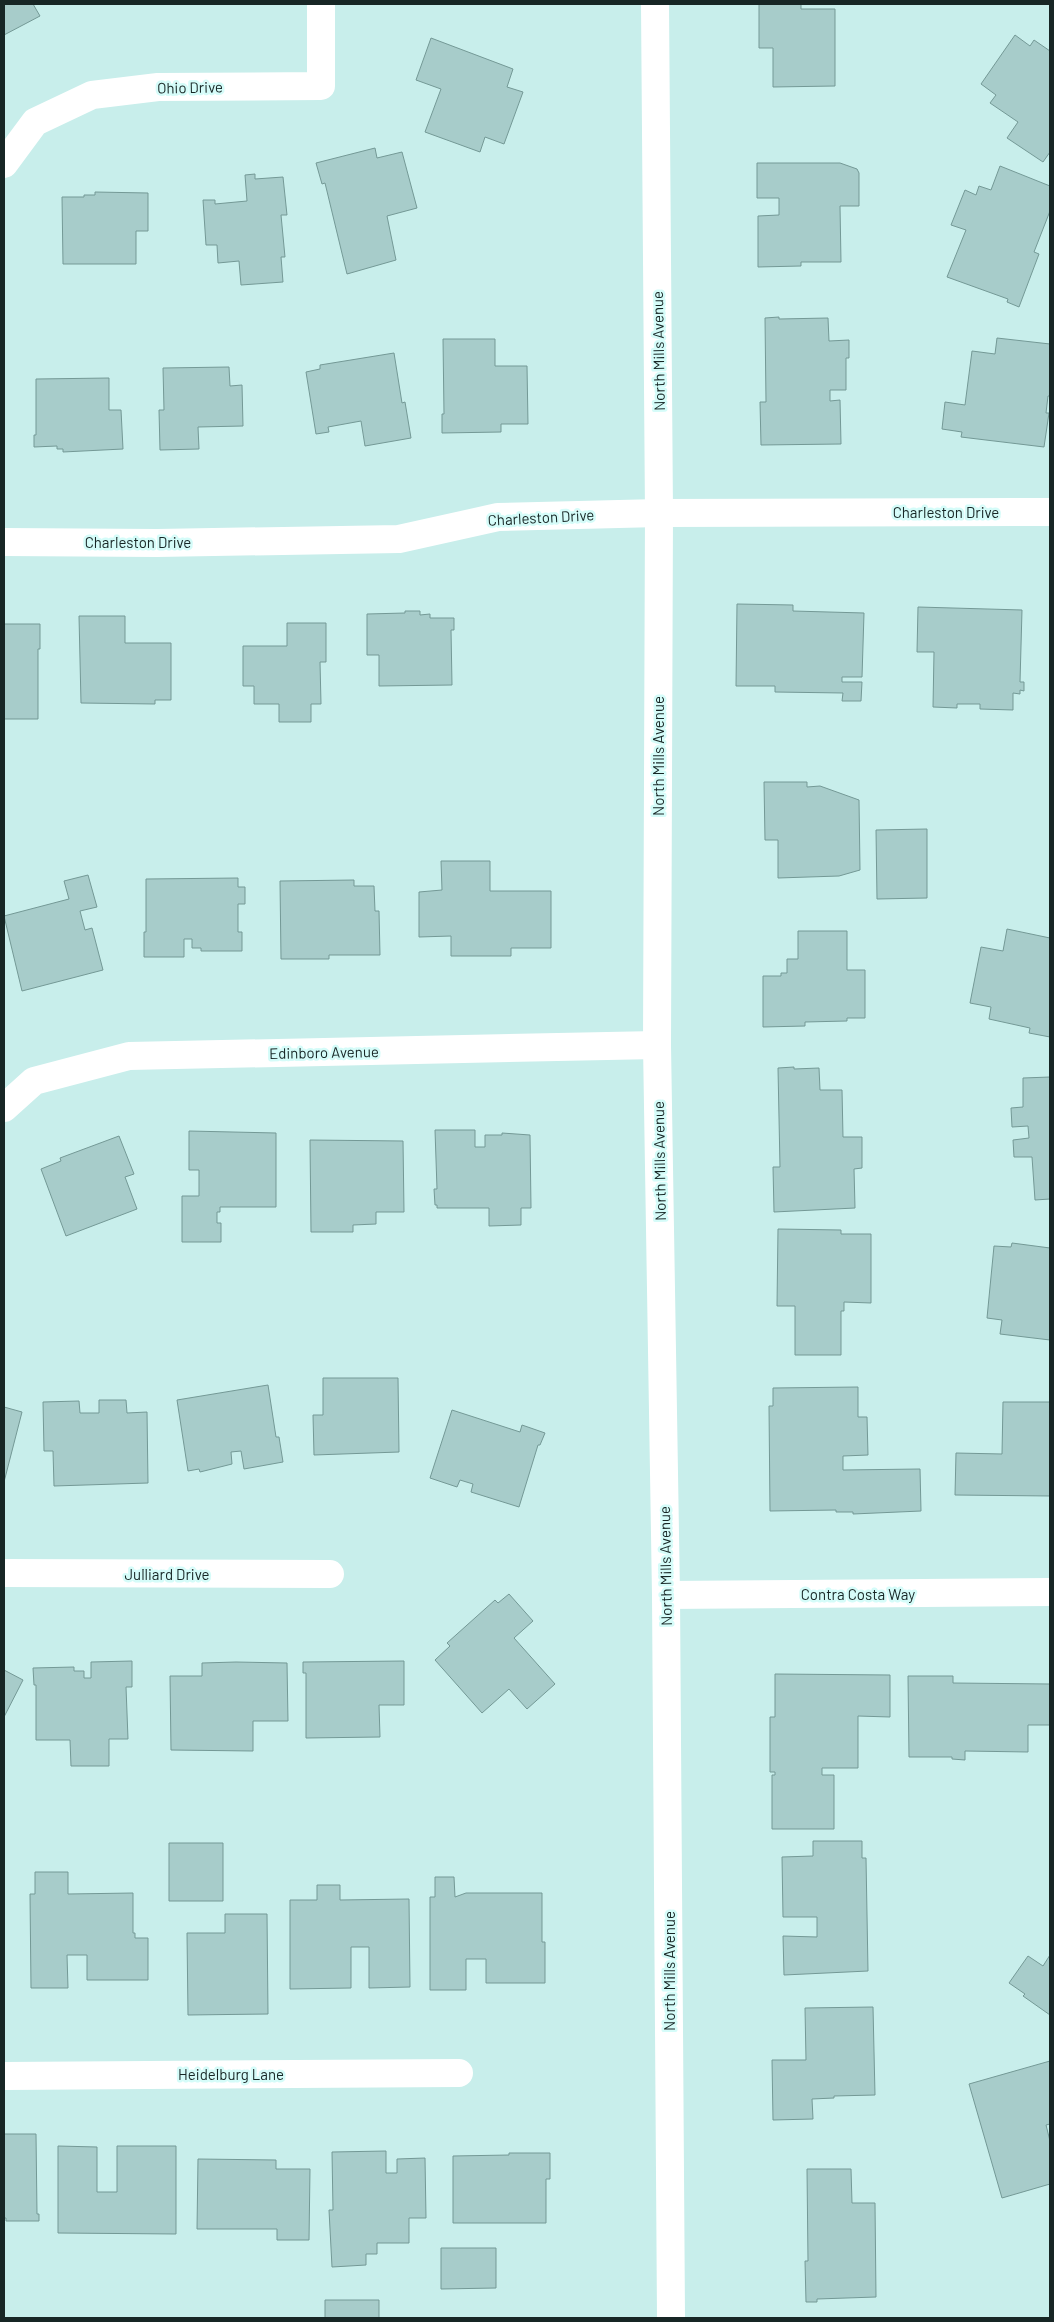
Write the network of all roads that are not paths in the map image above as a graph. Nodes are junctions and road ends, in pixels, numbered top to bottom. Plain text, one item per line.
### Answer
1 (321, 4) edge
2 (655, 4) edge
3 (4, 164) edge
4 (1050, 512) edge
5 (659, 513) junction
6 (4, 542) edge
7 (657, 1045) junction
8 (4, 1108) edge
9 (4, 1573) edge
10 (330, 1574) dead end
11 (1050, 1592) edge
12 (666, 1595) junction
13 (459, 2073) dead end
14 (4, 2076) edge
15 (671, 2318) edge

1 - 3 street, Ohio Drive
2 - 5 street, North Mills Avenue
4 - 5 street, Charleston Drive
5 - 6 street, Charleston Drive
5 - 7 street, North Mills Avenue
7 - 8 street, Edinboro Avenue
7 - 12 street, North Mills Avenue
9 - 10 street, Julliard Drive
11 - 12 street, Contra Costa Way
12 - 15 street, North Mills Avenue
13 - 14 street, Heidelburg Lane

